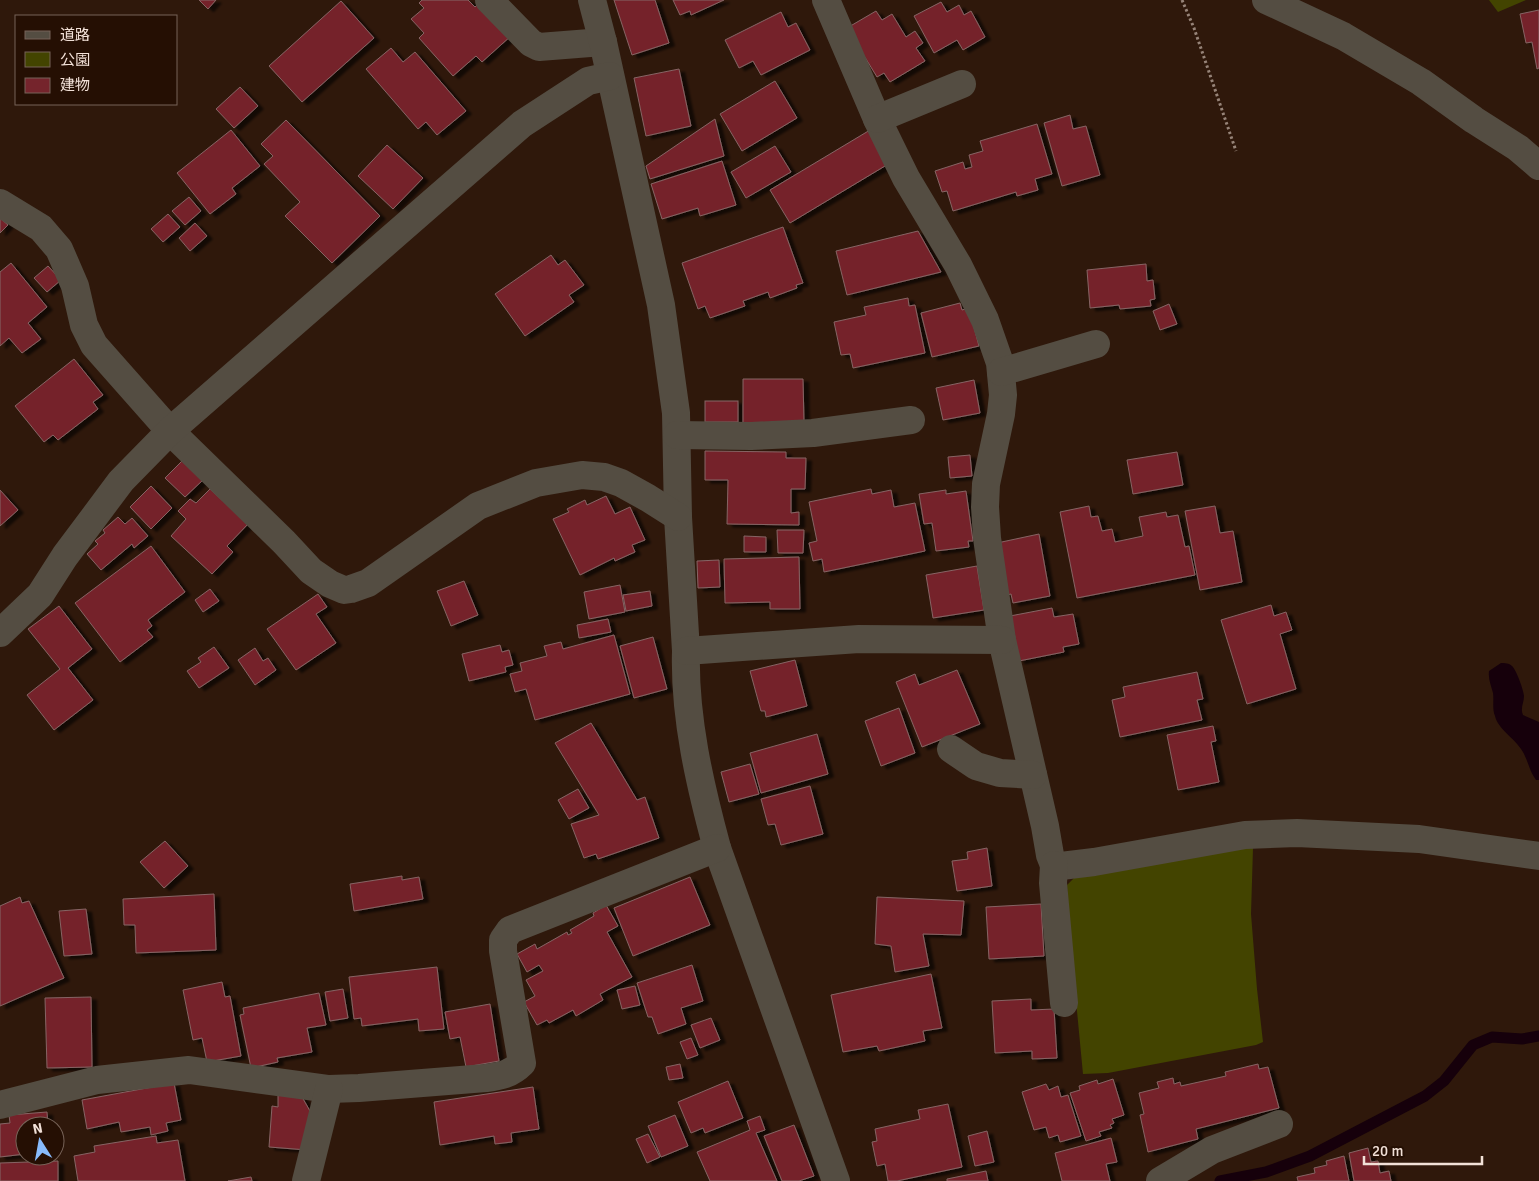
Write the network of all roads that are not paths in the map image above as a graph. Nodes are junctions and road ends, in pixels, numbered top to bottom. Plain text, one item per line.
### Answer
1 (489, 0) edge
2 (592, 0) edge
3 (826, 0) edge
4 (1266, 0) edge
5 (603, 42) junction
6 (610, 76) junction
7 (962, 84) dead end
8 (877, 119) junction
9 (1539, 166) edge
10 (0, 203) edge
11 (1096, 344) dead end
12 (1000, 372) junction
13 (911, 420) dead end
14 (170, 431) junction
15 (677, 435) junction
16 (678, 517) junction
17 (0, 633) edge
18 (1002, 640) junction
19 (686, 651) junction
20 (951, 748) dead end
21 (1033, 775) junction
22 (717, 848) junction
23 (1539, 856) edge
24 (1054, 865) junction
25 (1064, 1003) dead end
26 (329, 1089) junction
27 (0, 1105) edge
28 (1279, 1124) dead end
29 (306, 1181) edge
30 (836, 1181) edge
31 (1160, 1181) edge

1 - 5 street
2 - 5 street
3 - 8 street
4 - 9 street
5 - 6 street
6 - 14 street
6 - 15 street
7 - 8 street
8 - 12 street
10 - 14 street
11 - 12 street
12 - 18 street
13 - 15 street
14 - 16 street
14 - 17 street
15 - 16 street
16 - 19 street
18 - 19 street
18 - 21 street
19 - 22 street
20 - 21 street
21 - 24 street
22 - 26 street
22 - 30 street
23 - 24 street
24 - 25 street
26 - 27 street
26 - 29 street
28 - 31 street

